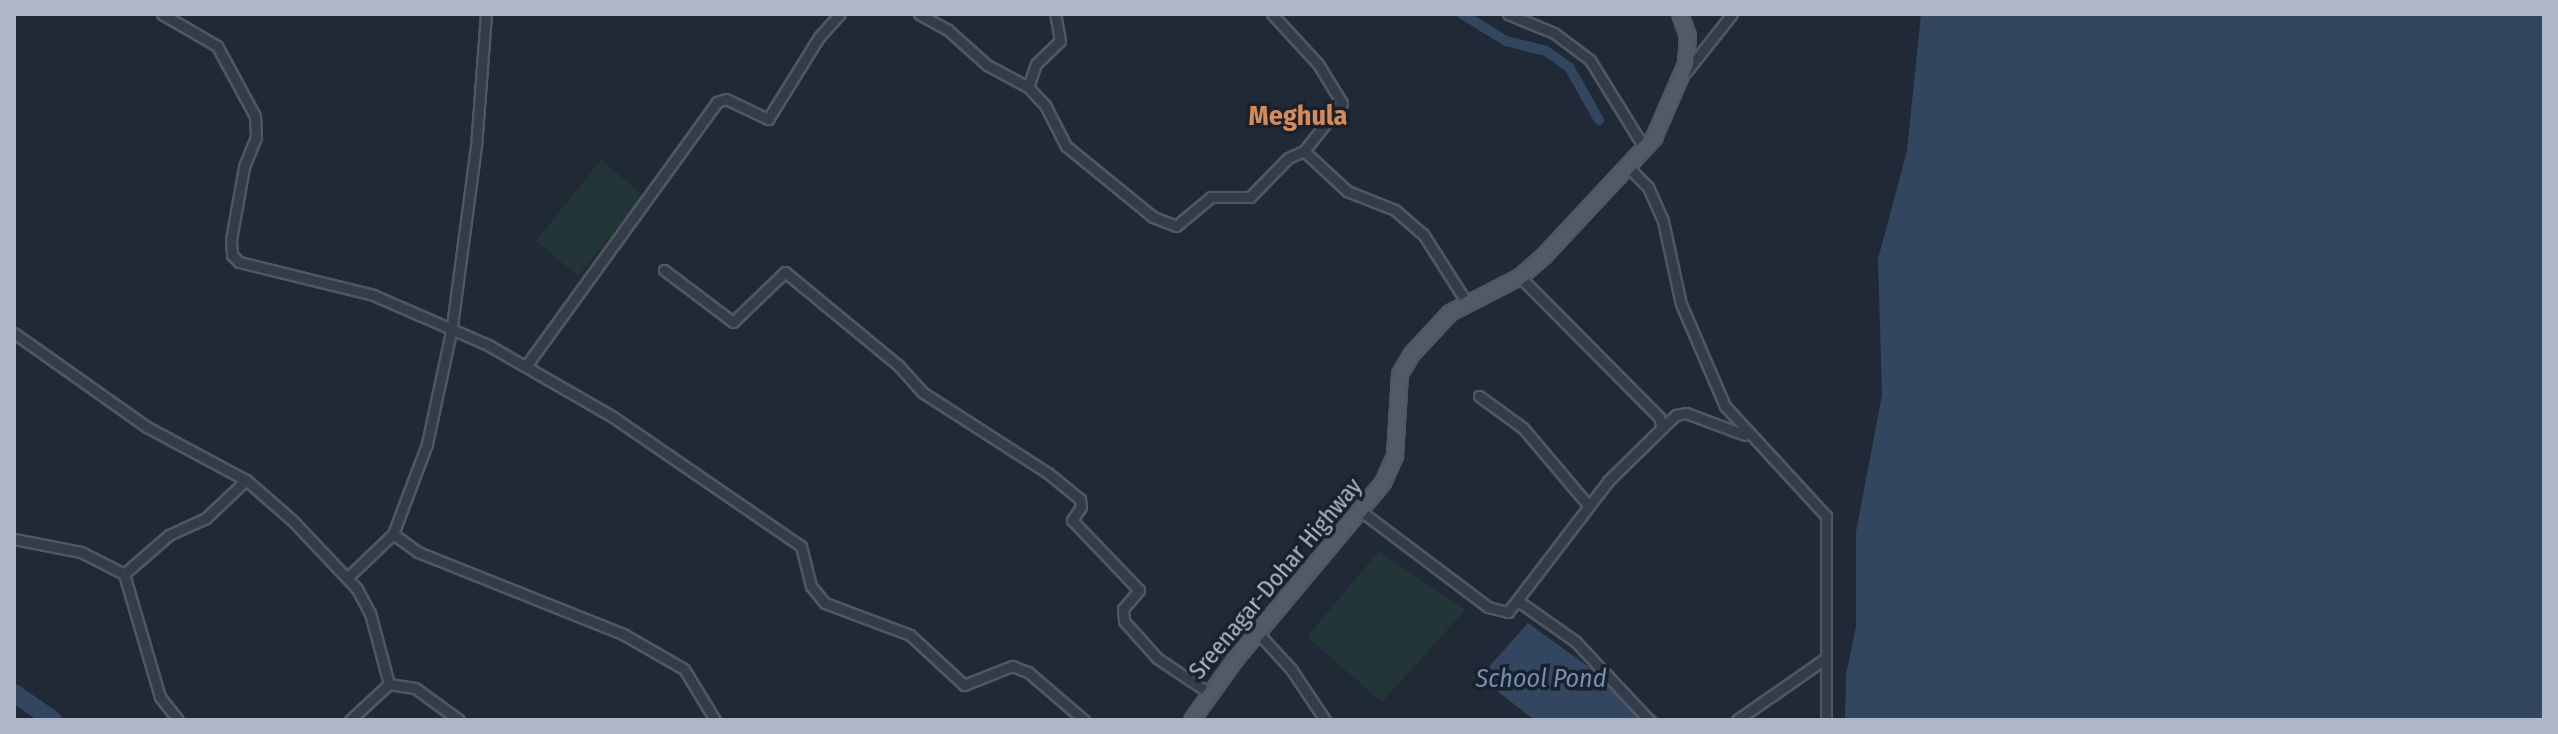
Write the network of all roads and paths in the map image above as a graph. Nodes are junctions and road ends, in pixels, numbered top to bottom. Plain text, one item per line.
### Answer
1 (162, 14) edge
2 (486, 14) edge
3 (840, 14) edge
4 (919, 14) edge
5 (1055, 14) edge
6 (1272, 14) edge
7 (1508, 14) edge
8 (1680, 14) edge
9 (1732, 14) edge
10 (1681, 77) junction
11 (1028, 87) junction
12 (1645, 149) junction
13 (1304, 151) junction
14 (1629, 168) junction
15 (664, 270) dead end
16 (1520, 277) junction
17 (1467, 303) junction
18 (452, 327) junction
19 (14, 333) edge
20 (526, 366) junction
21 (1479, 396) dead end
22 (1662, 428) junction
23 (1747, 436) junction
24 (246, 480) junction
25 (1589, 506) junction
26 (1362, 512) junction
27 (393, 534) junction
28 (14, 539) edge
29 (124, 574) junction
30 (347, 578) junction
31 (1518, 601) junction
32 (1258, 633) junction
33 (1826, 658) junction
34 (389, 684) junction
35 (1209, 693) junction
36 (178, 720) edge
37 (350, 720) edge
38 (459, 720) edge
39 (715, 720) edge
40 (1084, 720) edge
41 (1192, 720) edge
42 (1325, 720) edge
43 (1649, 720) edge
44 (1737, 720) edge
45 (1826, 720) edge

1 - 18 street
2 - 18 street
3 - 20 street
4 - 11 street
5 - 11 street
6 - 13 street
7 - 12 street
8 - 10 main road, Sreenagar-Dohar Highway
9 - 10 street
10 - 12 main road, Sreenagar-Dohar Highway
11 - 13 street
12 - 14 main road, Sreenagar-Dohar Highway
13 - 17 street
14 - 16 main road, Sreenagar-Dohar Highway
14 - 23 street
15 - 35 street
16 - 17 main road, Sreenagar-Dohar Highway
16 - 22 street
17 - 26 main road, Sreenagar-Dohar Highway
18 - 20 street
18 - 27 street
19 - 24 street
20 - 40 street
21 - 25 street
22 - 23 street
22 - 25 street
23 - 33 street
24 - 29 street
24 - 30 street
25 - 31 street
26 - 31 street
26 - 32 main road, Sreenagar-Dohar Highway
27 - 30 street
27 - 39 street
28 - 29 street
29 - 36 street
30 - 34 street
31 - 43 street
32 - 35 main road, Sreenagar-Dohar Highway
32 - 42 street
33 - 44 street
33 - 45 street
34 - 37 street
34 - 38 street
35 - 41 main road, Sreenagar-Dohar Highway

